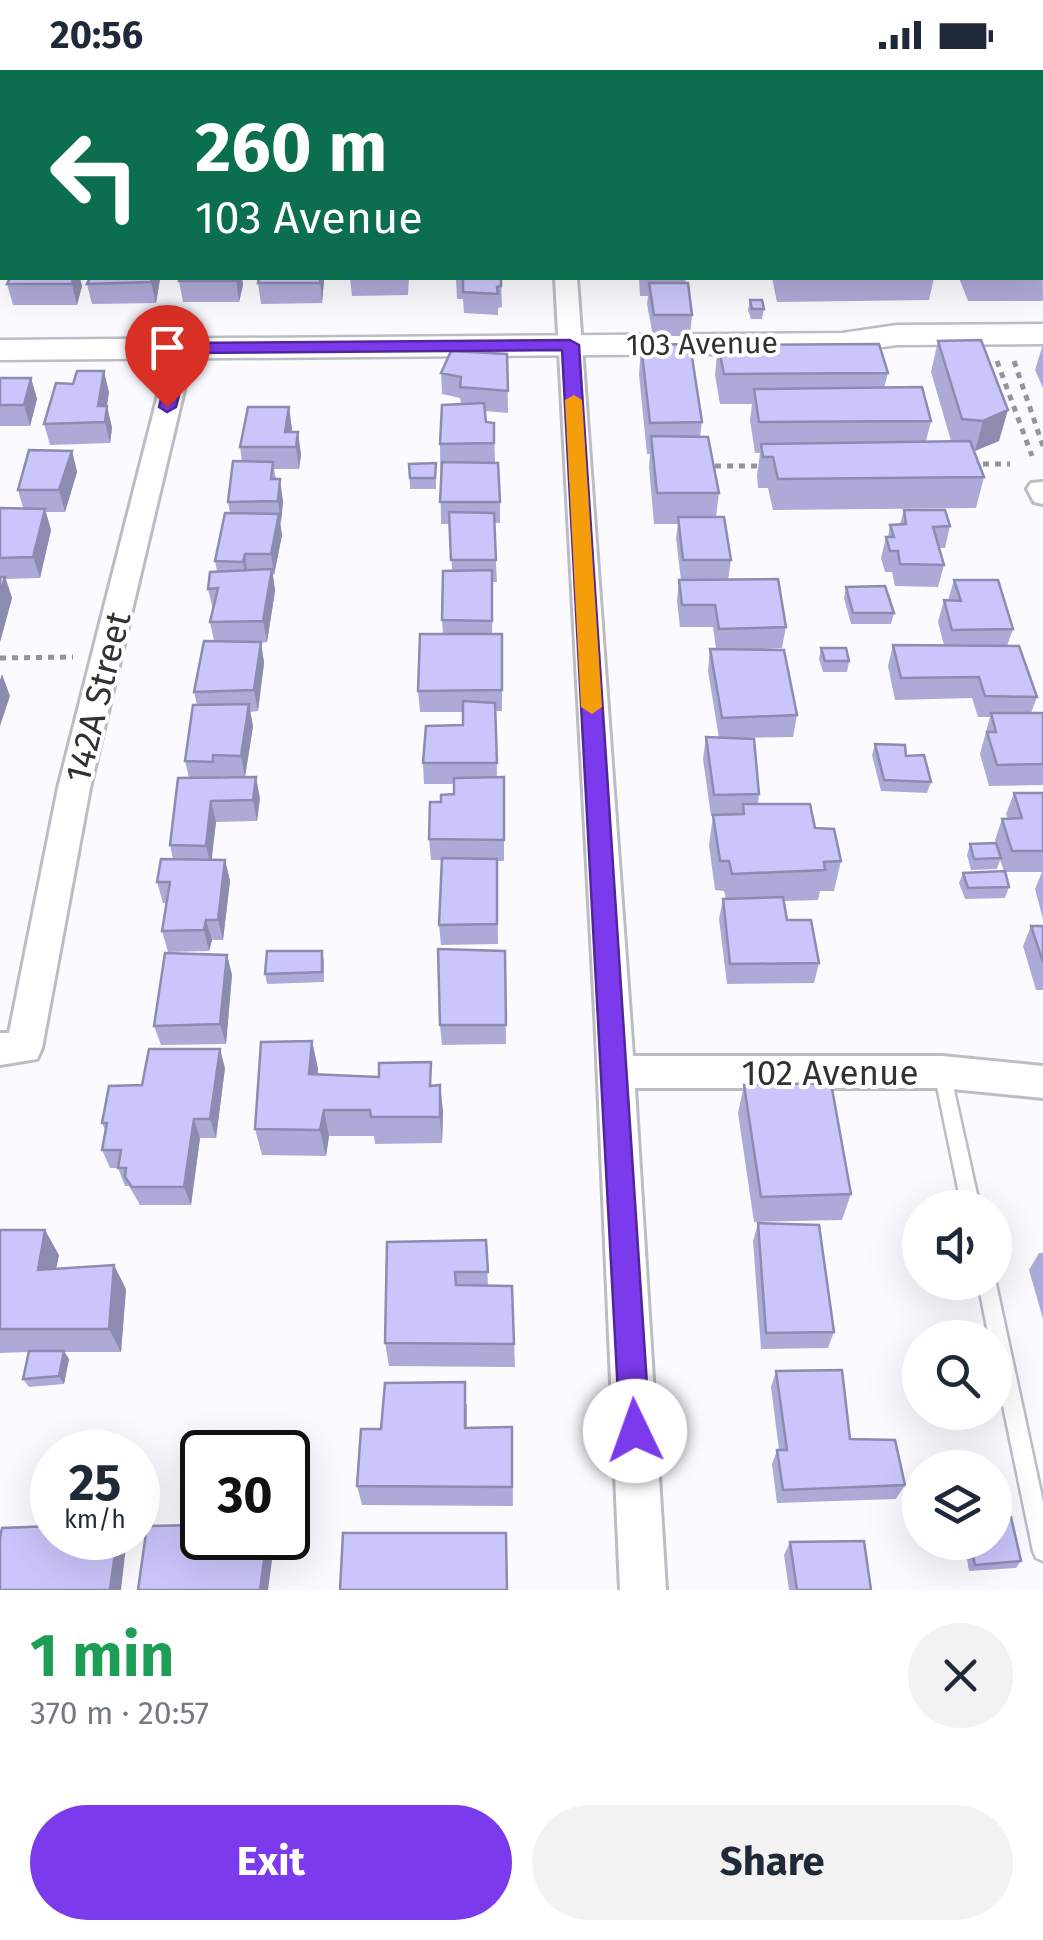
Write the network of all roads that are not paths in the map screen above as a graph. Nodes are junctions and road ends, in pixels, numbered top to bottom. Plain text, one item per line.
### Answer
1 (566, 280) edge
2 (1043, 334) edge
3 (570, 345) junction
4 (182, 348) junction
5 (0, 350) edge
6 (12, 1048) edge
7 (616, 1072) junction
8 (942, 1072) junction
9 (1043, 1082) edge
10 (967, 1190) edge
11 (990, 1300) edge
12 (1043, 1551) edge
13 (643, 1590) edge

1 - 3 street
2 - 3 street, 103 Avenue
3 - 4 street, 103 Avenue
3 - 7 street
4 - 5 street, 103 Avenue
4 - 6 street, 142A Street
7 - 8 street, 102 Avenue
7 - 13 street
8 - 9 street, 102 Avenue
8 - 10 lane
11 - 12 lane

